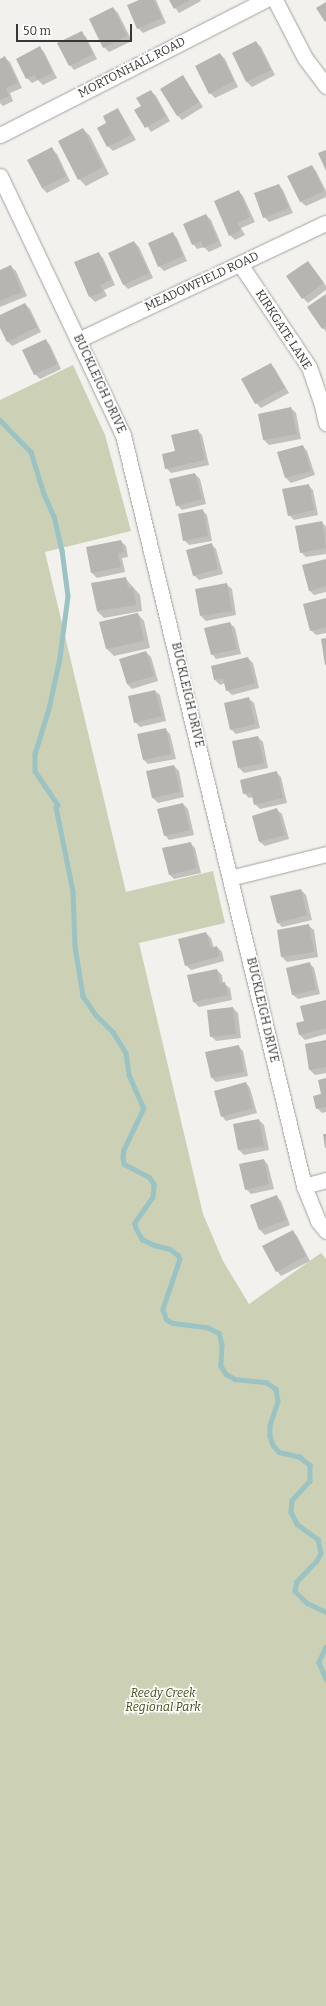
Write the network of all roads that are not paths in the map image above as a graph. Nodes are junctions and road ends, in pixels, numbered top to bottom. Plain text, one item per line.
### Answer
1 (265, 0) edge
2 (275, 0) edge
3 (326, 86) edge
4 (0, 135) edge
5 (0, 176) edge
6 (326, 223) edge
7 (240, 264) junction
8 (78, 340) junction
9 (326, 423) edge
10 (326, 854) edge
11 (230, 878) junction
12 (326, 1180) edge
13 (304, 1186) junction
14 (326, 1231) edge

1 - 4 street, MORTONHALL ROAD
2 - 3 street
5 - 8 street, BUCKLEIGH DRIVE
6 - 7 street, MEADOWFIELD ROAD
7 - 8 street, MEADOWFIELD ROAD
7 - 9 street, KIRKGATE LANE
8 - 11 street, BUCKLEIGH DRIVE
10 - 11 street
11 - 13 street, BUCKLEIGH DRIVE
12 - 13 street
13 - 14 street, BUCKLEIGH DRIVE

